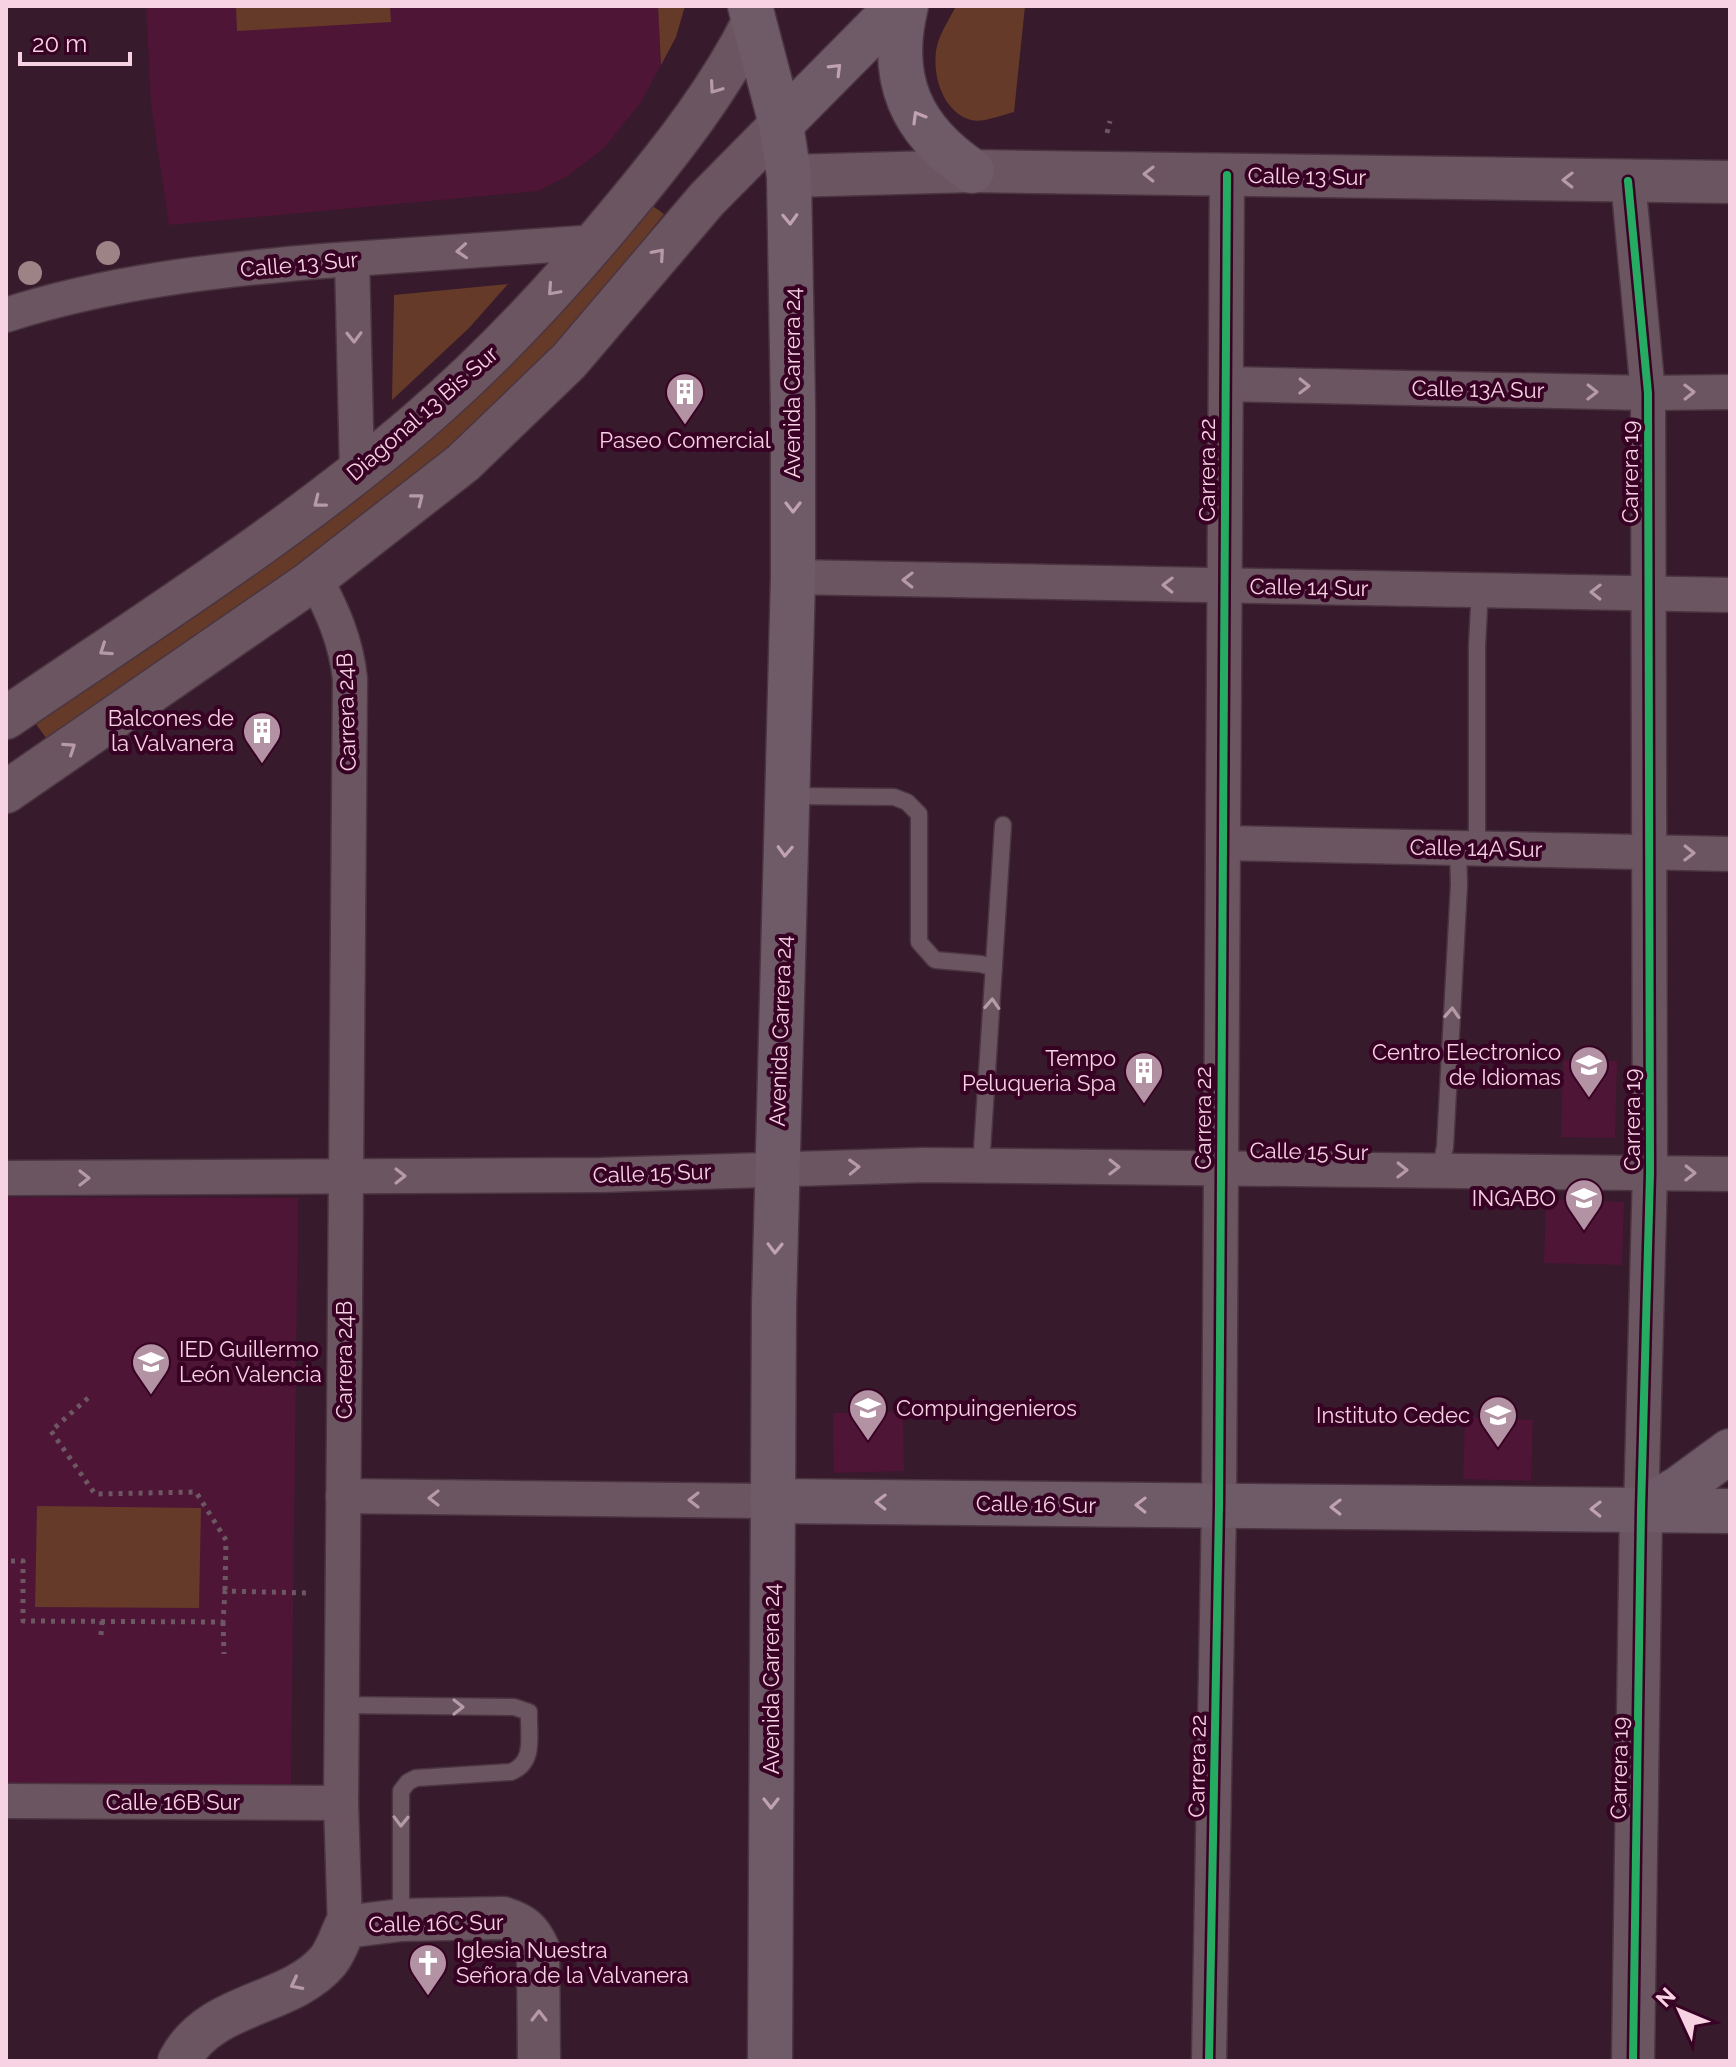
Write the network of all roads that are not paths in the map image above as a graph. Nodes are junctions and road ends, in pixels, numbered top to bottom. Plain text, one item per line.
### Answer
1 (898, 6) edge
2 (906, 6) edge
3 (752, 13) edge
4 (781, 124) junction
5 (972, 171) junction
6 (1227, 175) junction
7 (789, 176) junction
8 (1628, 181) junction
9 (1730, 182) edge
10 (596, 242) junction
11 (352, 259) junction
12 (6, 315) edge
13 (1226, 384) junction
14 (1730, 392) edge
15 (1648, 393) junction
16 (357, 471) junction
17 (793, 577) junction
18 (315, 578) junction
19 (1225, 586) junction
20 (1480, 590) junction
21 (1649, 594) junction
22 (1730, 595) edge
23 (6, 718) edge
24 (6, 733) edge
25 (20, 782) edge
26 (787, 796) junction
27 (1003, 825) dead end
28 (1223, 843) junction
29 (1469, 848) junction
30 (1649, 852) junction
31 (1730, 854) edge
32 (994, 968) junction
33 (981, 1166) junction
34 (1220, 1168) junction
35 (776, 1170) junction
36 (1440, 1170) junction
37 (1650, 1173) junction
38 (1730, 1174) edge
39 (345, 1176) junction
40 (6, 1178) edge
41 (1730, 1451) edge
42 (343, 1496) junction
43 (772, 1501) junction
44 (1219, 1506) junction
45 (1641, 1510) junction
46 (1730, 1511) edge
47 (341, 1705) junction
48 (6, 1801) edge
49 (341, 1803) junction
50 (401, 1920) junction
51 (345, 1927) junction
52 (179, 2061) edge
53 (539, 2061) edge
54 (770, 2061) edge
55 (1209, 2061) edge
56 (1633, 2061) edge

4 -> 1 main road
5 -> 2 main road
3 - 4 main road, Avenida Carrera 24
3 -> 10 street, Diagonal 13 Bis Sur
4 - 7 main road, Avenida Carrera 24
18 -> 4 street
6 -> 5 street, Calle 13 Sur
5 - 7 street, Calle 13 Sur
8 -> 6 street, Calle 13 Sur
6 - 13 street, Carrera 22
7 -> 17 main road, Avenida Carrera 24
8 - 9 street, Calle 13 Sur
8 - 15 street, Carrera 19
10 -> 11 street, Calle 13 Sur
10 -> 16 street, Diagonal 13 Bis Sur
11 - 12 street, Calle 13 Sur
11 -> 16 street
13 -> 15 street, Calle 13A Sur
13 - 19 street, Carrera 22
15 -> 14 street, Calle 13A Sur
15 - 21 street, Carrera 19
16 -> 23 street, Diagonal 13 Bis Sur
19 -> 17 street, Calle 14 Sur
17 - 26 main road, Avenida Carrera 24
25 -> 18 street
18 - 39 street, Carrera 24B
19 - 20 street, Calle 14 Sur
19 - 28 street, Carrera 22
21 -> 20 street, Calle 14 Sur
20 - 29 lane
21 - 22 street, Calle 14 Sur
21 - 30 street, Carrera 19
24 - 25 street
26 - 32 lane
26 -> 35 main road, Avenida Carrera 24
27 - 32 lane
28 - 29 street, Calle 14A Sur
28 - 34 street, Carrera 22
29 - 30 street, Calle 14A Sur
36 -> 29 lane
30 -> 31 street, Calle 14A Sur
30 - 37 street, Carrera 19
33 -> 32 lane
33 -> 34 street, Calle 15 Sur
35 -> 33 street, Calle 15 Sur
34 -> 36 street, Calle 15 Sur
34 - 44 street, Carrera 22
39 -> 35 street, Calle 15 Sur
35 -> 43 main road, Avenida Carrera 24
36 - 37 street, Calle 15 Sur
37 -> 38 street, Calle 15 Sur
37 - 45 street, Carrera 19
40 -> 39 street, Calle 15 Sur
39 - 42 street, Carrera 24B
41 - 45 main road
43 -> 42 street, Calle 16 Sur
42 - 47 street, Carrera 24B
44 -> 43 main road, Calle 16 Sur
43 -> 54 main road, Avenida Carrera 24
45 -> 44 main road, Calle 16 Sur
44 - 55 street, Carrera 22
45 - 46 main road, Calle 16 Sur
45 - 56 street, Carrera 19
47 - 49 street, Carrera 24B
47 -> 50 lane
48 - 49 street, Calle 16B Sur
49 - 51 street, Carrera 24B
50 - 51 street, Calle 16C Sur
53 -> 50 street, Calle 16C Sur
51 -> 52 street, Carrera 24B

